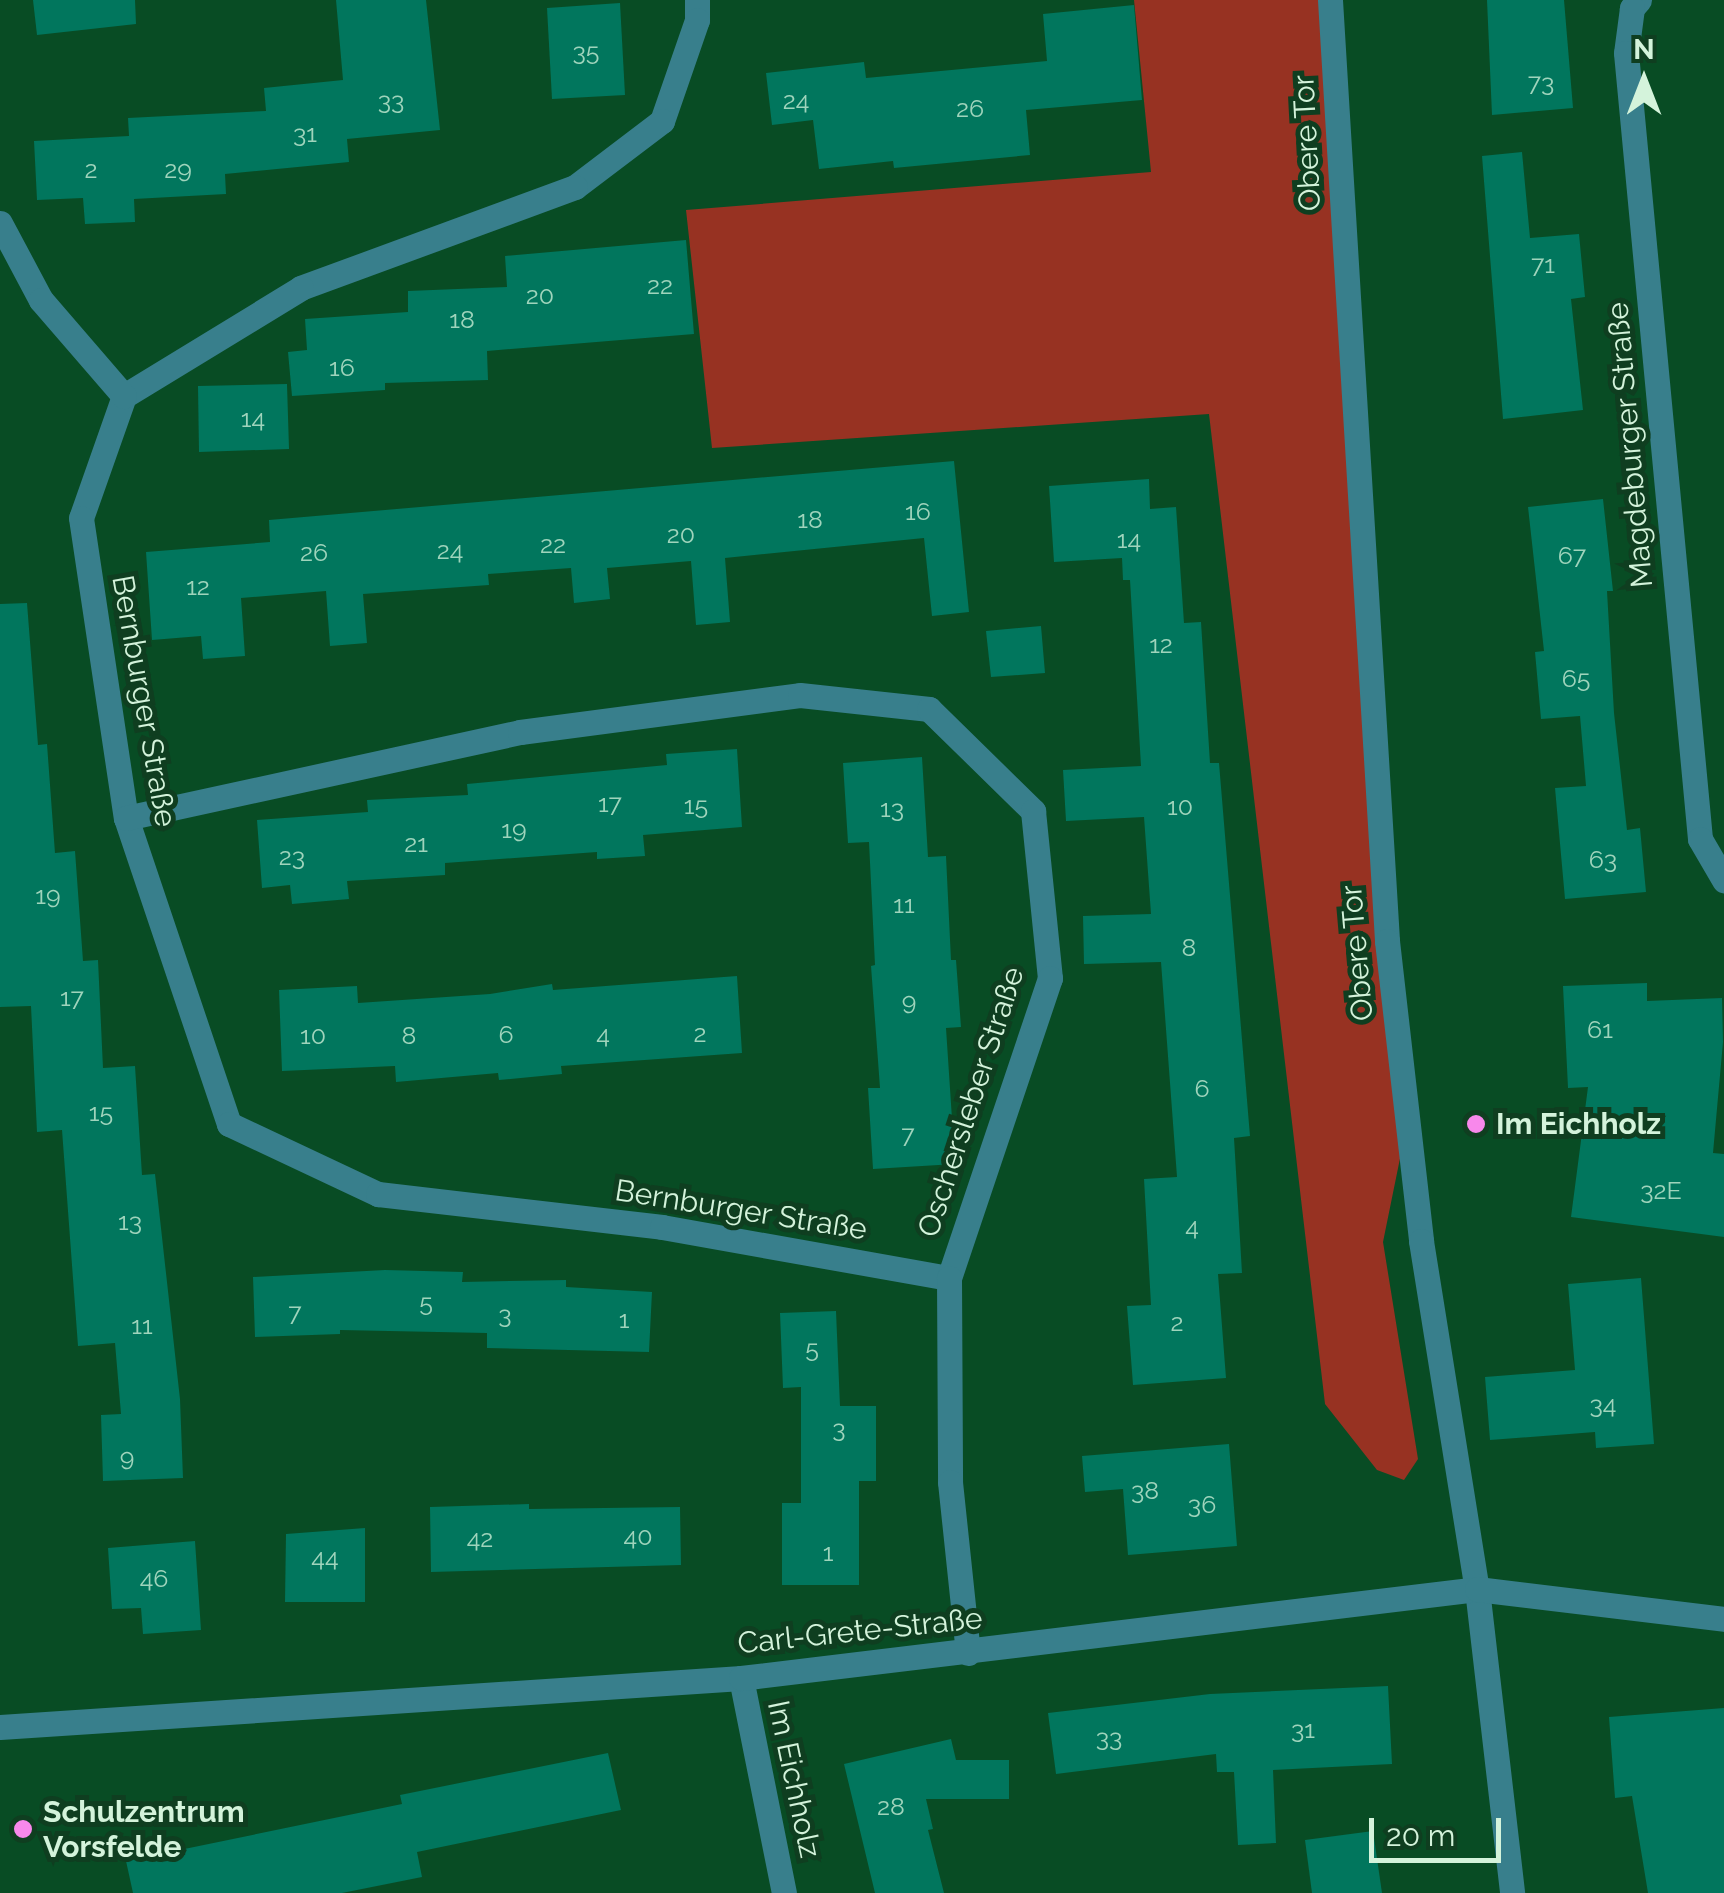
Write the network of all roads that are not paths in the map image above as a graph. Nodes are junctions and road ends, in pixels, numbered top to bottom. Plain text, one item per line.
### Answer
1 (697, 0) edge
2 (1330, 0) edge
3 (1639, 0) edge
4 (0, 223) edge
5 (124, 396) junction
6 (126, 818) junction
7 (1724, 880) edge
8 (949, 1278) junction
9 (1477, 1589) junction
10 (1724, 1619) edge
11 (968, 1653) junction
12 (740, 1678) junction
13 (0, 1727) edge
14 (784, 1893) edge
15 (1512, 1893) edge

1 - 5 street
2 - 9 street, Obere Tor
3 - 7 street, Magdeburger Straße
4 - 5 street
5 - 6 street, Bernburger Straße
6 - 8 street, Bernburger Straße
6 - 8 street, Oschersleber Straße
8 - 11 street, Oschersleber Straße
9 - 10 street, Carl-Grete-Straße
9 - 11 street, Carl-Grete-Straße
9 - 15 street, Obere Tor
11 - 12 street, Carl-Grete-Straße
12 - 13 street, Carl-Grete-Straße
12 - 14 street, Im Eichholz

